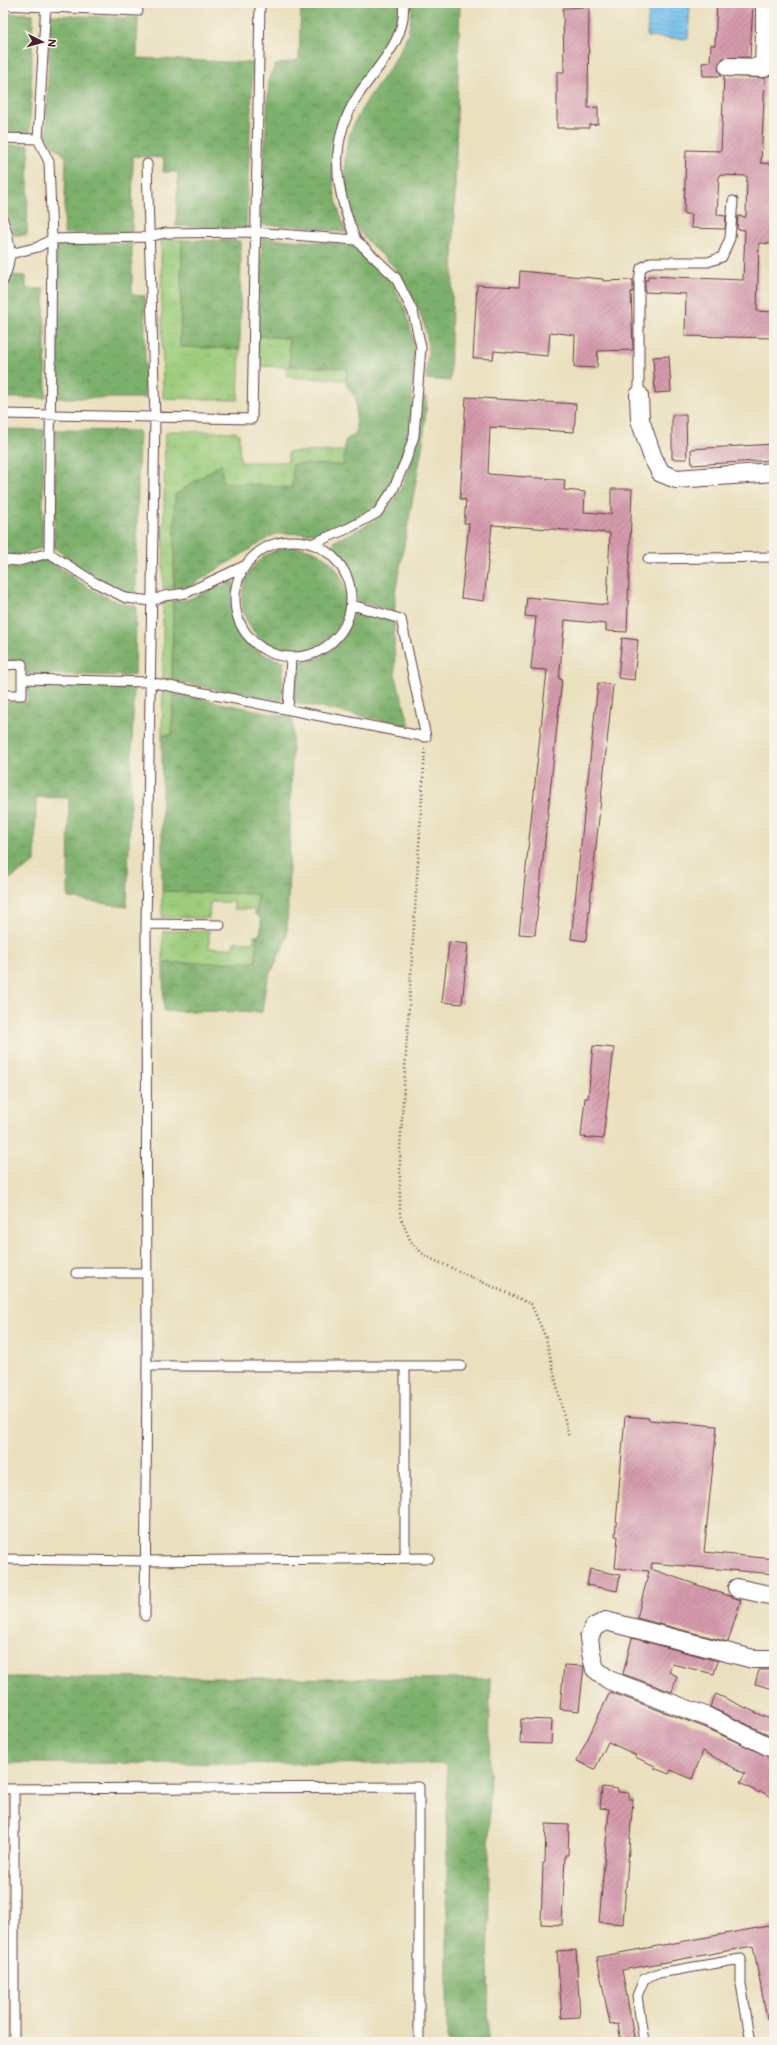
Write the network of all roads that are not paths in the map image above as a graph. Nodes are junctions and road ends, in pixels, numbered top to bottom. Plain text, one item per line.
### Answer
1 (260, 3) edge
2 (403, 3) edge
3 (765, 3) edge
4 (3, 5) edge
5 (46, 5) edge
6 (138, 11) dead end
7 (769, 34) edge
8 (728, 67) dead end
9 (3, 138) edge
10 (38, 139) junction
11 (147, 164) dead end
12 (733, 201) dead end
13 (3, 220) edge
14 (254, 232) junction
15 (149, 237) junction
16 (52, 239) junction
17 (356, 240) junction
18 (10, 254) junction
19 (3, 281) edge
20 (639, 395) joint
21 (3, 414) edge
22 (51, 415) junction
23 (155, 417) junction
24 (774, 472) edge
25 (314, 544) junction
26 (49, 552) junction
27 (774, 557) edge
28 (648, 559) dead end
29 (3, 560) edge
30 (246, 565) junction
31 (152, 601) junction
32 (352, 605) junction
33 (291, 658) junction
34 (3, 665) edge
35 (22, 679) junction
36 (149, 682) junction
37 (3, 695) edge
38 (288, 709) junction
39 (146, 924) junction
40 (220, 925) dead end
41 (76, 1273) dead end
42 (147, 1273) junction
43 (147, 1366) junction
44 (405, 1366) junction
45 (461, 1366) dead end
46 (405, 1557) junction
47 (429, 1558) dead end
48 (3, 1559) edge
49 (146, 1561) junction
50 (738, 1588) dead end
51 (774, 1596) edge
52 (145, 1616) dead end
53 (774, 1659) edge
54 (774, 1749) edge
55 (3, 1789) edge
56 (14, 1789) junction
57 (14, 2042) edge
58 (419, 2042) edge
59 (644, 2042) edge
60 (752, 2042) edge

1 - 14 lane
2 - 17 lane
3 - 7 street
4 - 5 lane
5 - 6 lane
5 - 10 lane
7 - 8 street
9 - 10 lane
10 - 16 lane
11 - 15 lane
12 - 20 lane
13 - 18 lane
14 - 15 lane
14 - 17 lane
14 - 23 lane
15 - 16 lane
15 - 23 lane
16 - 18 lane
16 - 22 lane
17 - 25 lane
18 - 19 lane
20 - 24 street
21 - 22 lane
22 - 23 lane
22 - 26 lane
23 - 31 lane
25 - 30 lane
25 - 32 lane
26 - 29 lane
26 - 31 lane
27 - 28 lane
30 - 31 lane
30 - 33 lane
31 - 36 lane
32 - 33 lane
32 - 38 lane
33 - 38 lane
34 - 35 lane
35 - 36 lane
35 - 37 lane
36 - 38 lane
36 - 39 lane
39 - 40 lane
39 - 42 lane
41 - 42 lane
42 - 43 lane
43 - 44 lane
43 - 49 lane
44 - 45 lane
44 - 46 lane
46 - 47 lane
46 - 49 lane
48 - 49 lane
49 - 52 lane
50 - 51 street
53 - 54 street
55 - 56 lane
56 - 57 lane
56 - 58 lane
59 - 60 lane

